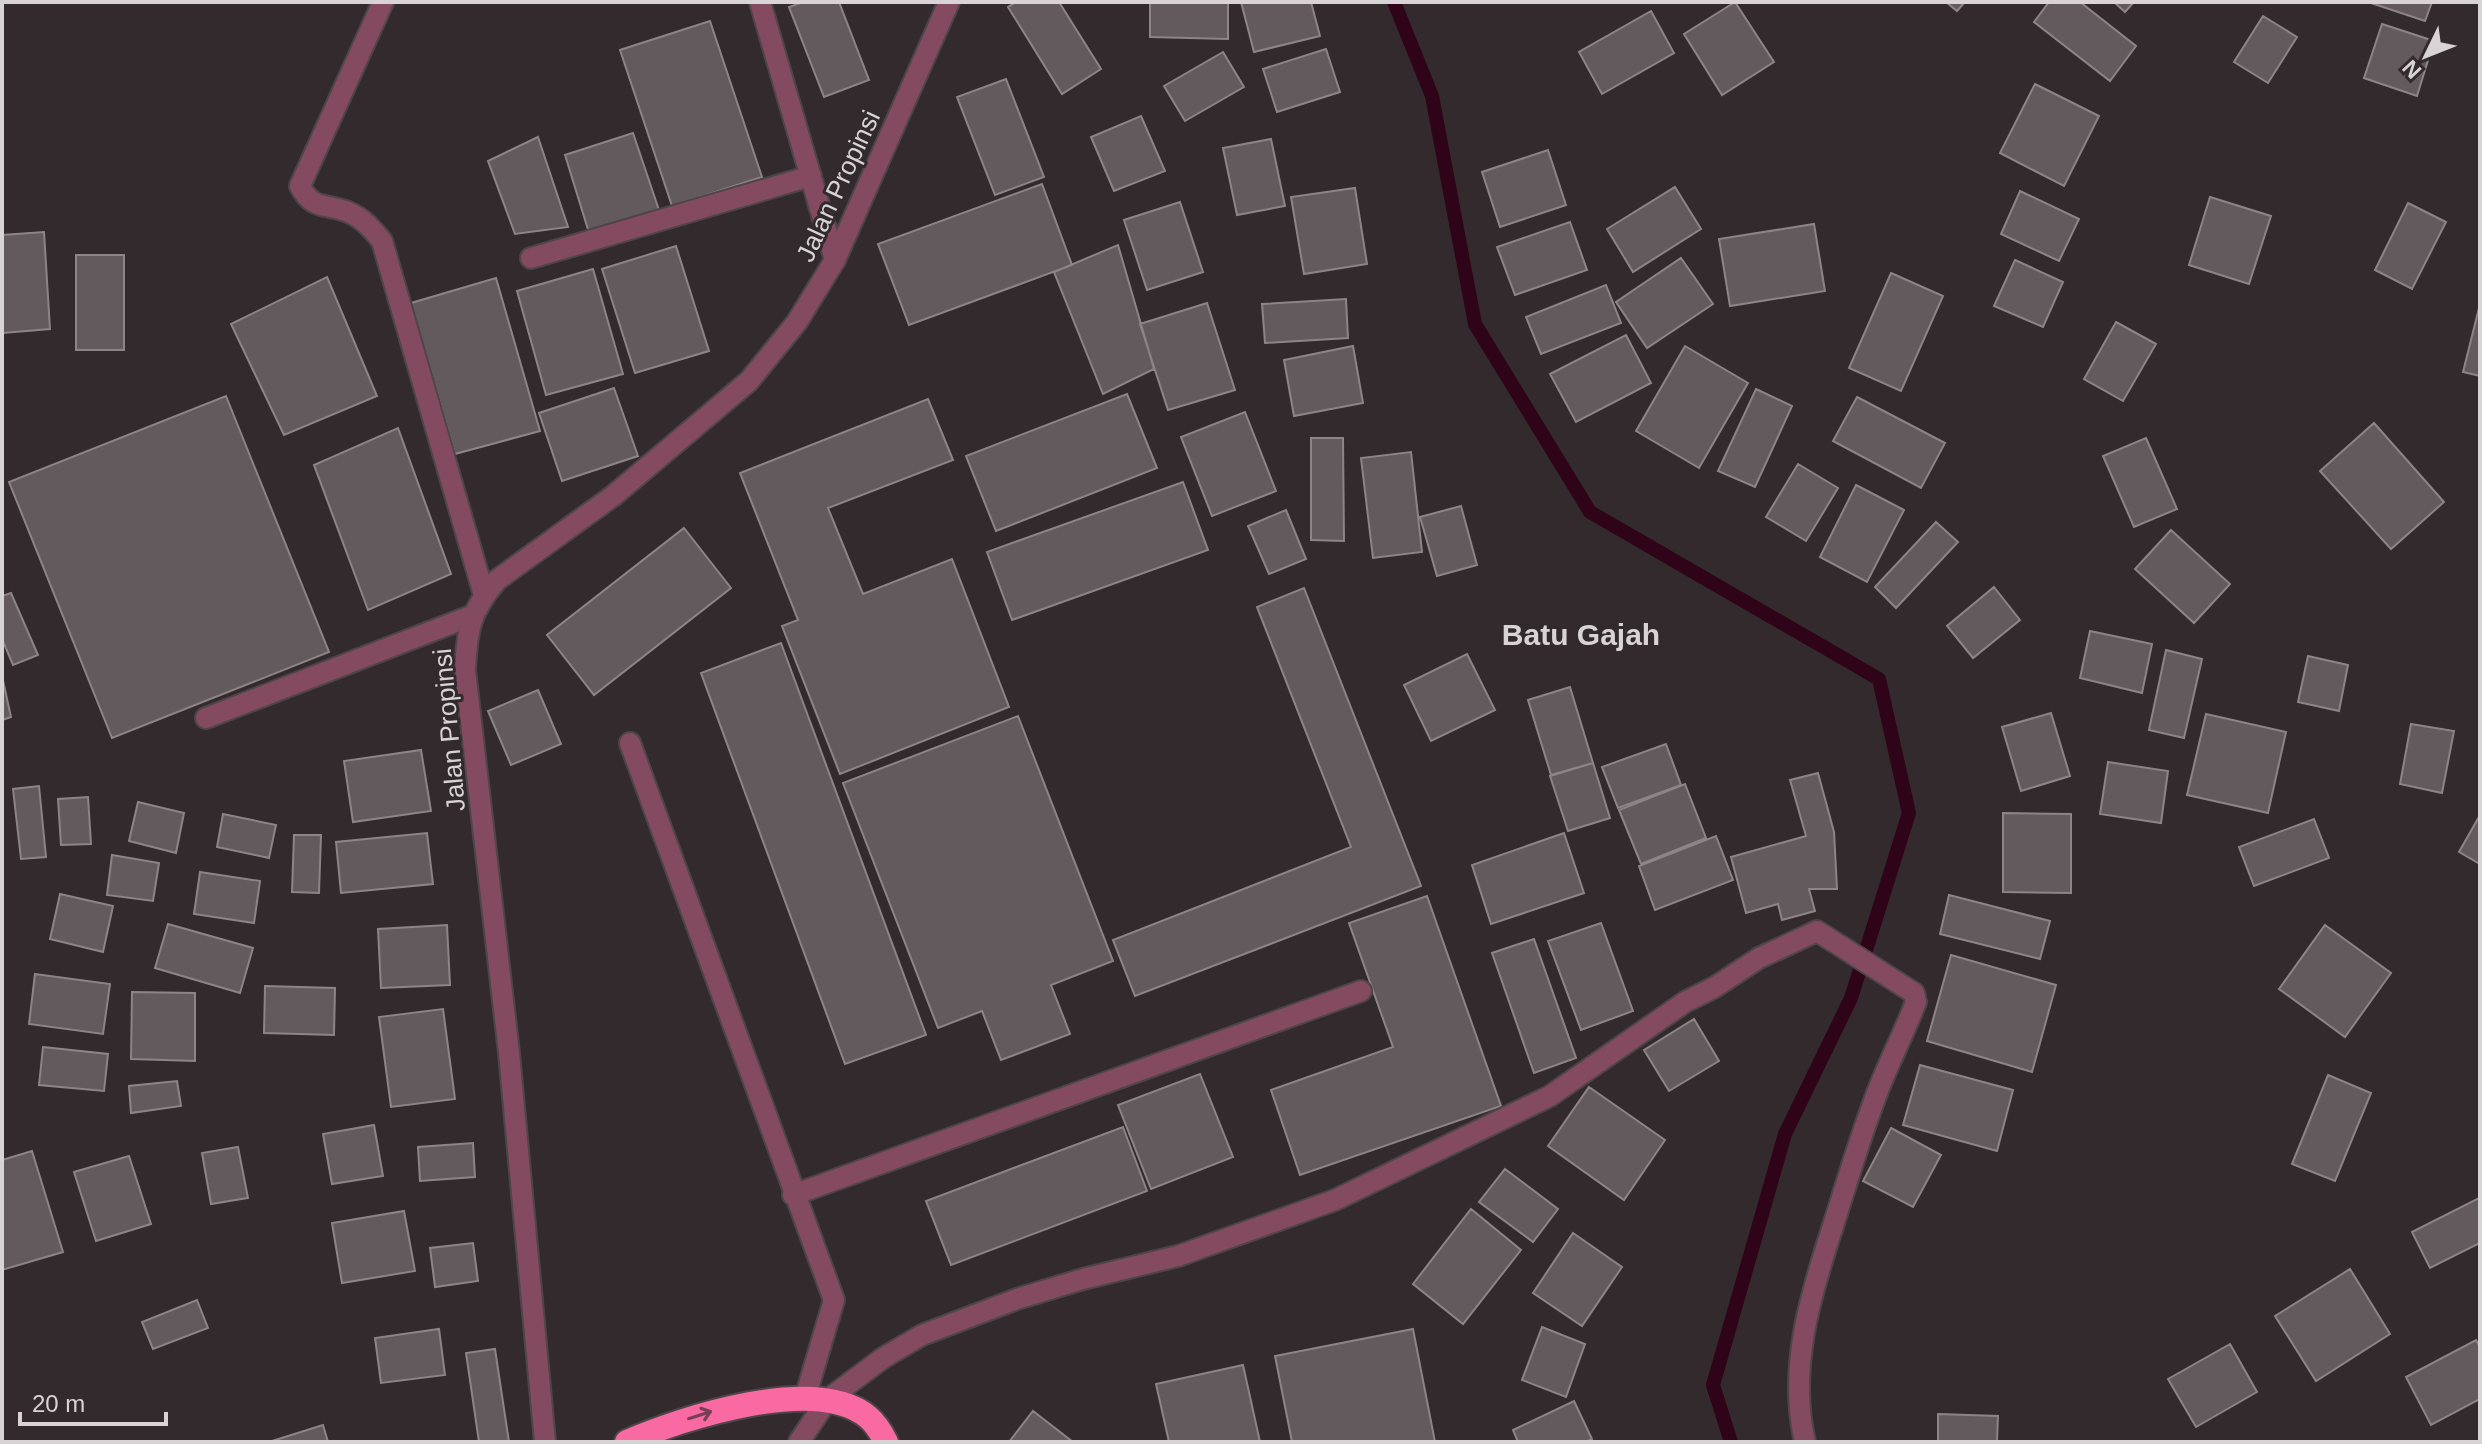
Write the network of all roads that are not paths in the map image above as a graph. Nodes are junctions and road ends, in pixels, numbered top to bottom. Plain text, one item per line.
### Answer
1 (383, 2) edge
2 (760, 2) edge
3 (949, 2) edge
4 (811, 176) junction
5 (531, 258) dead end
6 (835, 260) junction
7 (484, 595) junction
8 (471, 616) junction
9 (206, 718) dead end
10 (630, 743) dead end
11 (1361, 991) dead end
12 (793, 1195) junction
13 (816, 1399) junction
14 (545, 1442) edge
15 (627, 1442) edge
16 (799, 1442) edge
17 (886, 1442) edge
18 (1805, 1442) edge

1 - 7 street
2 - 4 street
3 - 6 street, Jalan Propinsi
4 - 5 street
4 - 6 street
6 - 7 street, Jalan Propinsi
7 - 8 street, Jalan Propinsi
8 - 9 street
8 - 14 street, Jalan Propinsi
10 - 12 street
11 - 12 street
12 - 13 street
15 -> 13 highway
13 - 16 street
13 - 17 highway
13 - 18 street

